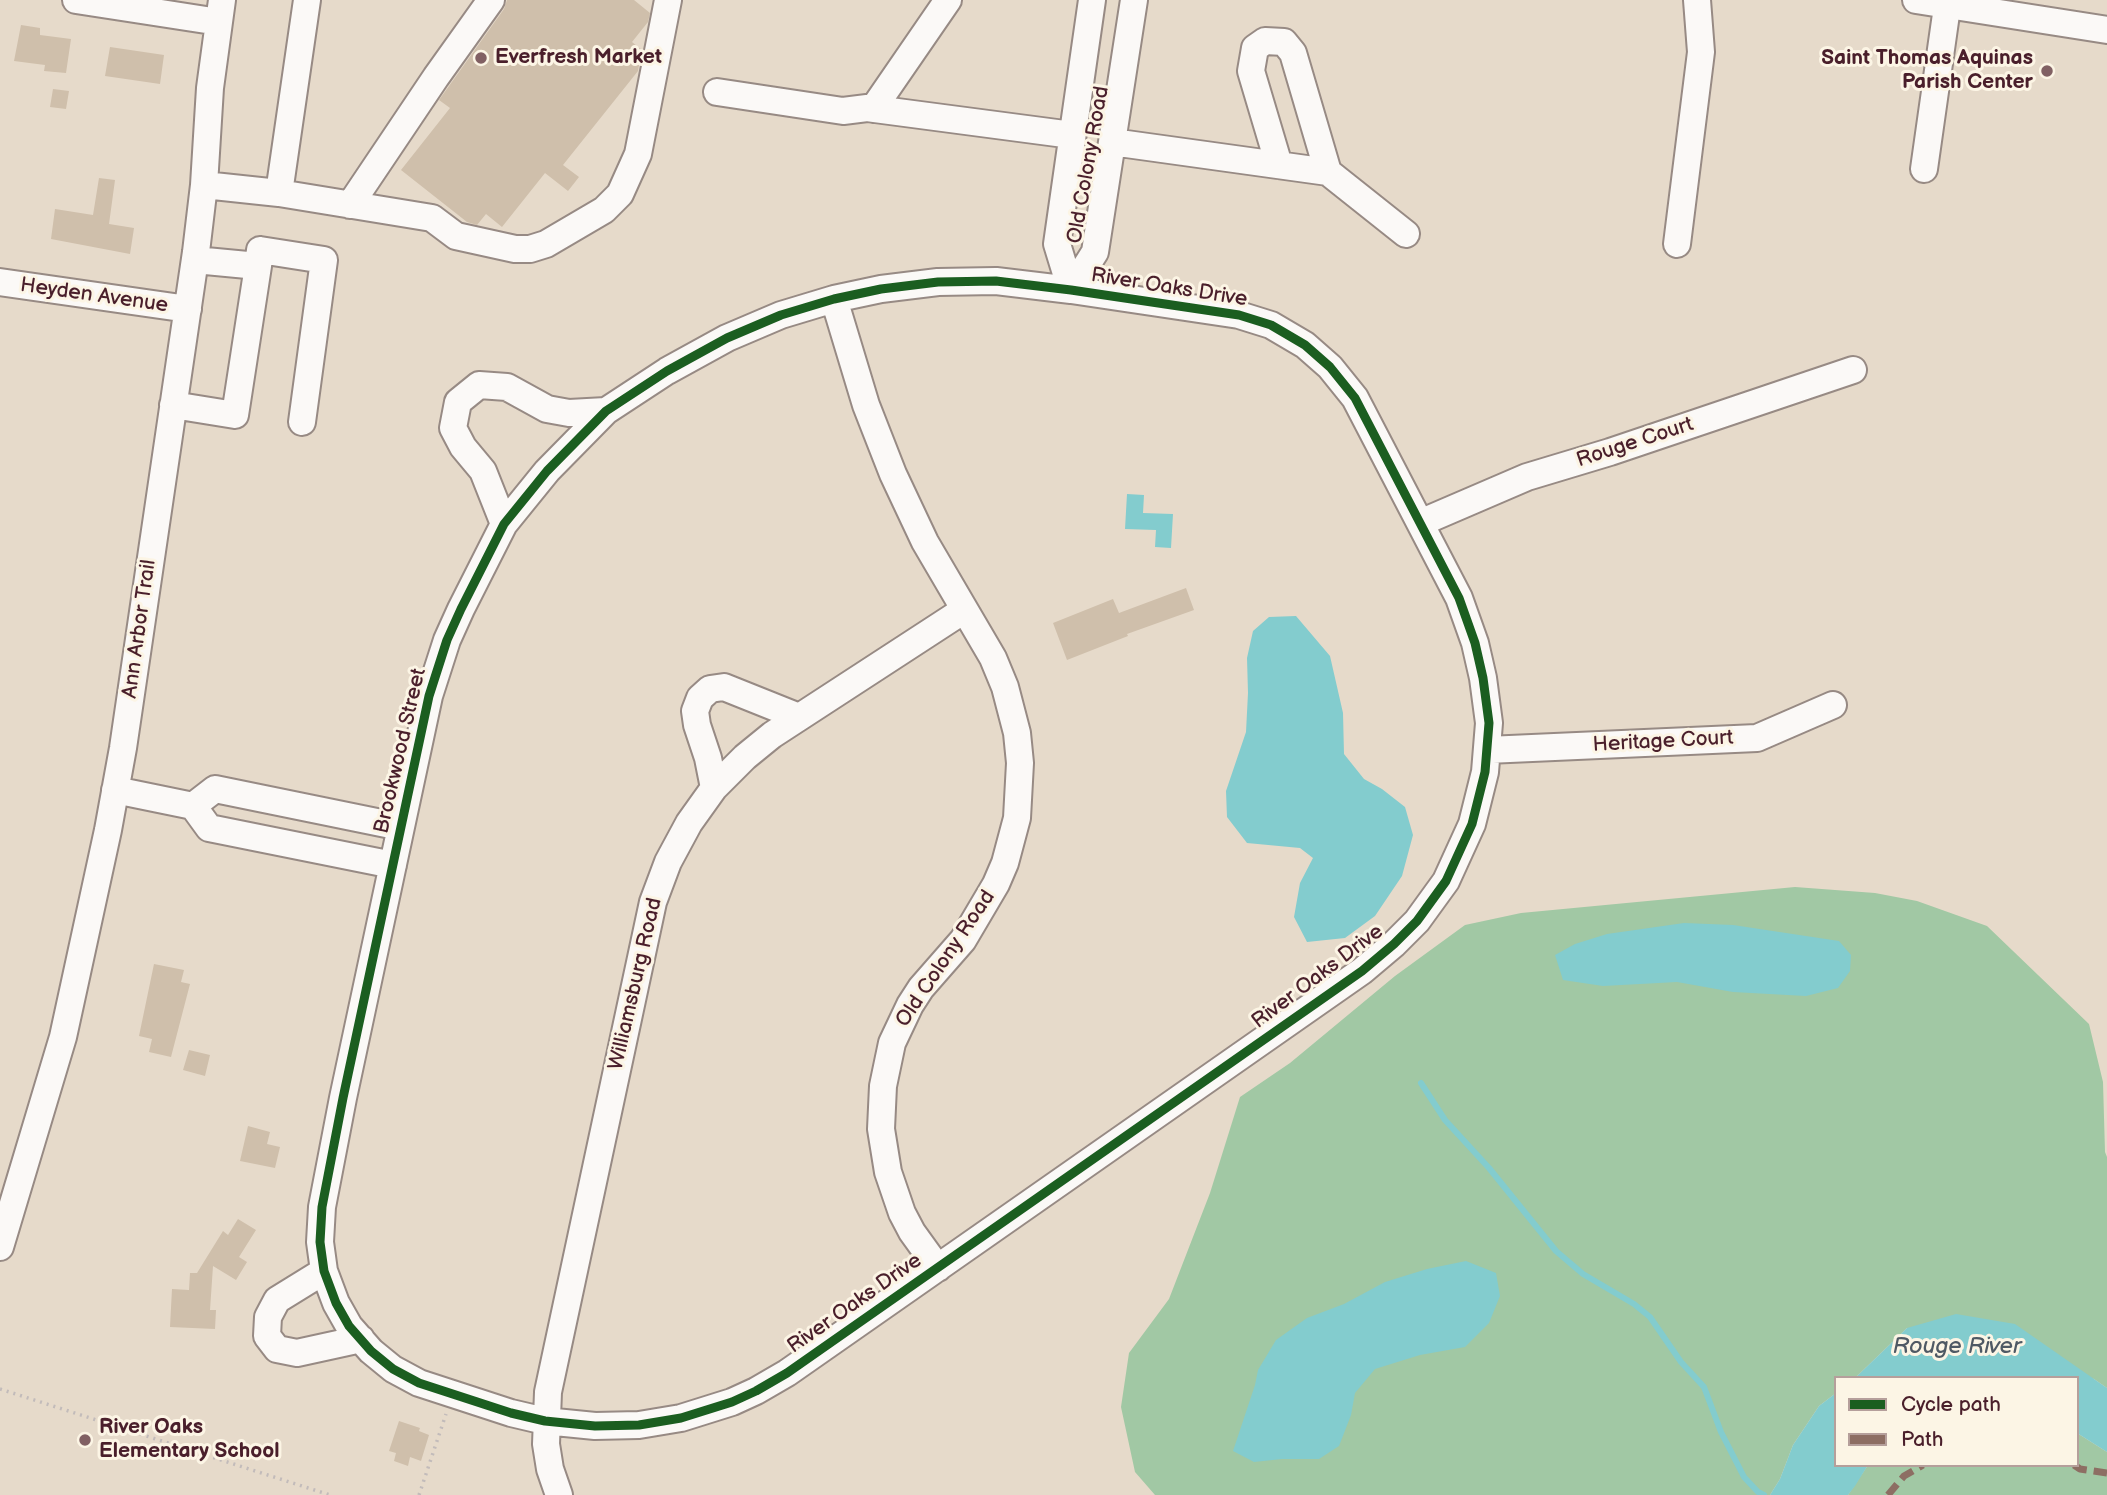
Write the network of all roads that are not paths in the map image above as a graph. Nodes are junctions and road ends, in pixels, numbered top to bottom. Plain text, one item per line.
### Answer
1 (76, 0) edge
2 (307, 0) edge
3 (491, 0) edge
4 (668, 0) edge
5 (948, 0) edge
6 (1092, 0) edge
7 (1134, 0) edge
8 (1697, 0) edge
9 (1916, 0) edge
10 (1948, 3) edge
11 (220, 11) edge
12 (2107, 30) edge
13 (717, 92) dead end
14 (873, 109) junction
15 (1072, 135) junction
16 (1112, 142) junction
17 (1279, 164) junction
18 (1924, 169) dead end
19 (1328, 172) junction
20 (204, 185) junction
21 (279, 194) junction
22 (351, 205) junction
23 (1406, 234) dead end
24 (1677, 244) dead end
25 (195, 260) junction
26 (258, 266) junction
27 (0, 282) edge
28 (1071, 290) junction
29 (834, 299) junction
30 (188, 309) junction
31 (1853, 370) dead end
32 (173, 405) junction
33 (606, 411) junction
34 (302, 422) dead end
35 (1420, 523) junction
36 (504, 524) junction
37 (964, 610) junction
38 (1833, 705) dead end
39 (799, 718) junction
40 (1487, 750) junction
41 (714, 788) junction
42 (115, 790) junction
43 (193, 806) junction
44 (401, 827) junction
45 (393, 865) junction
46 (8, 1193) edge
47 (0, 1247) edge
48 (938, 1268) junction
49 (324, 1271) junction
50 (361, 1339) junction
51 (545, 1421) junction
52 (559, 1495) edge

1 - 11 street
2 - 21 street
3 - 22 street
4 - 22 street
5 - 14 street
6 - 15 street, Old Colony Road
7 - 16 street, Old Colony Road
8 - 24 street
9 - 10 street
10 - 12 street
10 - 18 street
11 - 20 street, Ann Arbor Trail
13 - 14 street
14 - 15 street
15 - 28 street, Old Colony Road
16 - 17 street
16 - 28 street, Old Colony Road
17 - 19 street
17 - 19 street
19 - 23 street
20 - 21 street
20 - 25 street, Ann Arbor Trail
21 - 22 street
25 - 26 street
25 - 30 street, Ann Arbor Trail
26 - 32 street
26 - 34 street
27 - 30 street, Heyden Avenue
28 - 29 street, Brookwood Street
28 - 35 street, River Oaks Drive
29 - 33 street, Brookwood Street
29 - 37 street, Old Colony Road
30 - 32 street, Ann Arbor Trail
31 - 35 street, Rouge Court
32 - 42 street, Ann Arbor Trail
33 - 36 street, Brookwood Street
33 - 36 street
35 - 40 street, River Oaks Drive
36 - 44 street, Brookwood Street
37 - 39 street, Williamsburg Road
37 - 48 street, Old Colony Road
38 - 40 street, Heritage Court
39 - 41 street, Williamsburg Road
39 - 41 street
40 - 48 street, River Oaks Drive
41 - 51 street, Williamsburg Road
42 - 43 street
42 - 46 street, Ann Arbor Trail
43 - 44 street
43 - 45 street
44 - 45 street, Brookwood Street
45 - 49 street, Brookwood Street
46 - 47 street, Ann Arbor Trail
48 - 51 street, River Oaks Drive
49 - 50 street, Brookwood Street
49 - 50 street
50 - 51 street, Brookwood Street
51 - 52 street, Williamsburg Road

